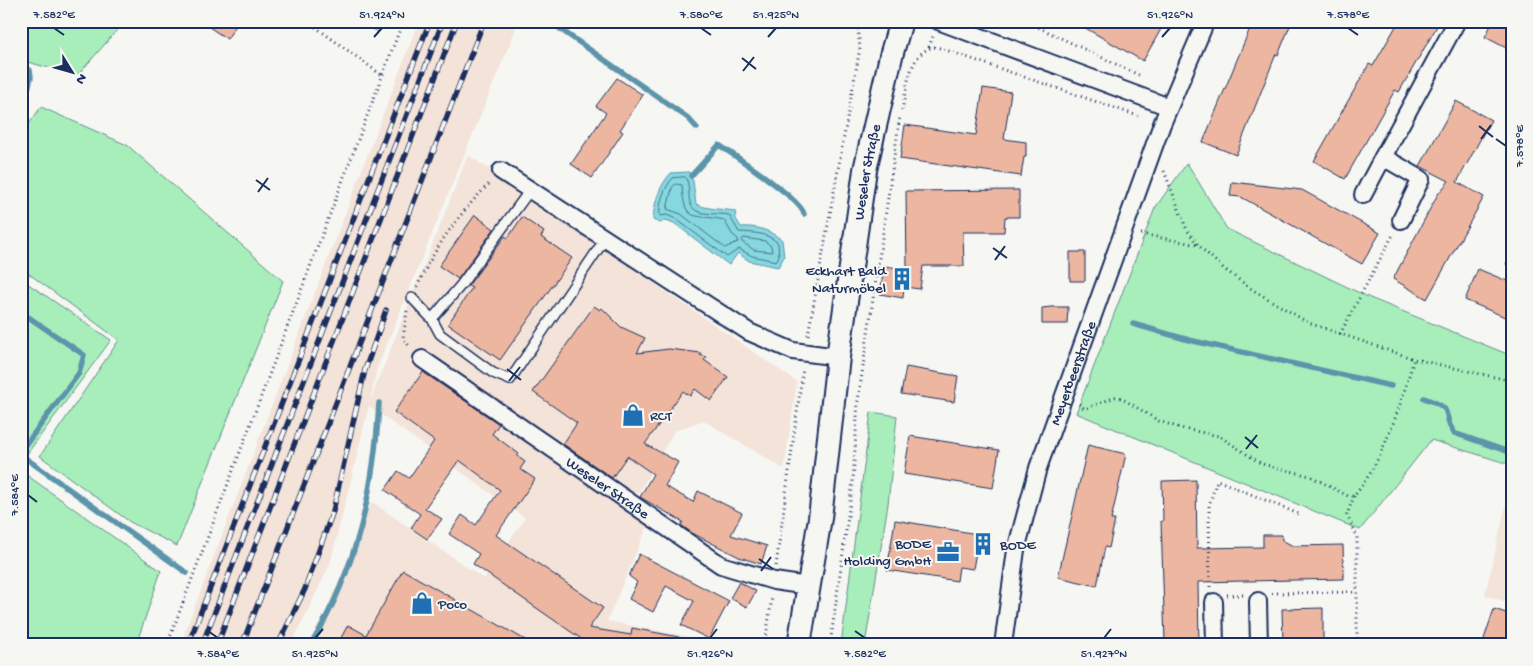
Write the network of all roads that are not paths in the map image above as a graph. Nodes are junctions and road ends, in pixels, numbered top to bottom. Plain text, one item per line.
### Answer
1 (901, 21) edge
2 (938, 21) edge
3 (1206, 21) edge
4 (1457, 21) edge
5 (1169, 107) junction
6 (1383, 157) junction
7 (501, 171) road end
8 (530, 190) junction
9 (1362, 195) dead end
10 (1401, 220) road end
11 (605, 240) junction
12 (412, 298) road end
13 (432, 319) junction
14 (838, 357) junction
15 (422, 359) road end
16 (808, 586) junction
17 (1213, 598) road end
18 (1260, 598) road end
19 (799, 645) edge
20 (1003, 645) edge
21 (1215, 645) edge
22 (1259, 645) edge

1 - 14 main road, Weseler Straße
2 - 5 street
3 - 5 street, Meyerbeerstraße
4 - 6 street
5 - 20 street, Meyerbeerstraße
6 - 9 street
6 - 10 street
7 - 8 street
8 - 11 street
8 - 13 lane
11 - 13 lane
11 - 14 street
12 - 13 lane
14 - 16 main road, Weseler Straße
15 - 16 street, Weseler Straße
16 - 19 main road, Weseler Straße
17 - 21 street
18 - 22 street

